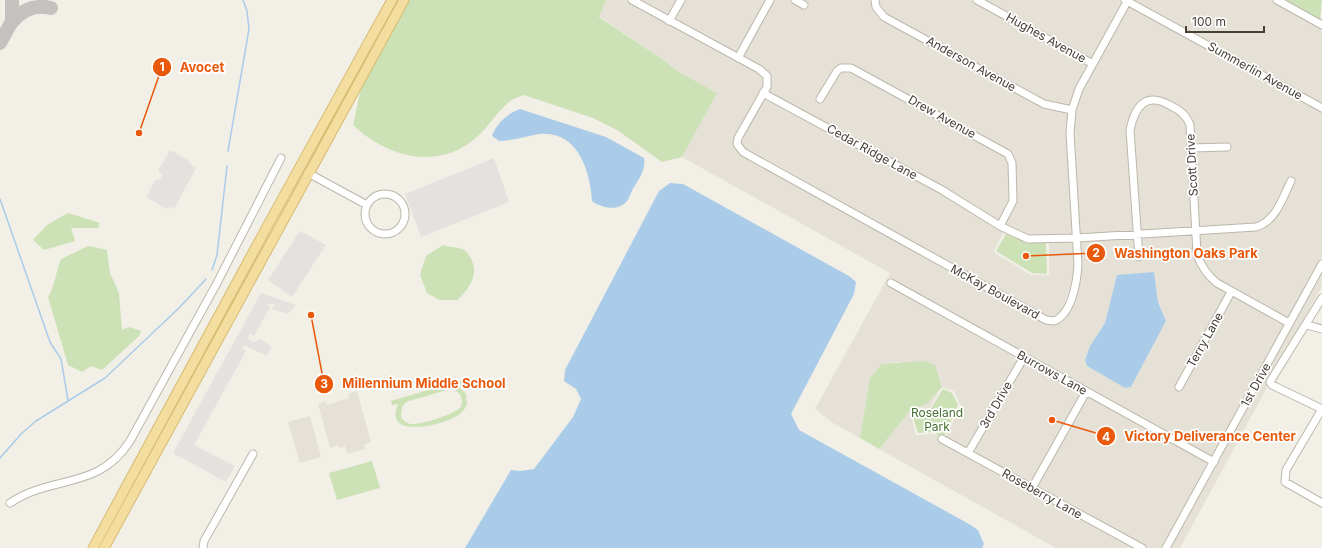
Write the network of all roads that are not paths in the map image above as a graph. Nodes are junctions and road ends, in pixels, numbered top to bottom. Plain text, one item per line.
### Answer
1 (392, 0) edge
2 (404, 0) edge
3 (632, 0) edge
4 (681, 0) edge
5 (770, 0) edge
6 (794, 0) edge
7 (976, 0) edge
8 (1277, 0) edge
9 (1127, 1) edge
10 (875, 3) edge
11 (804, 5) dead end
12 (669, 21) junction
13 (1322, 24) edge
14 (738, 58) junction
15 (1093, 64) junction
16 (763, 93) junction
17 (820, 99) dead end
18 (1322, 108) edge
19 (1072, 110) junction
20 (1227, 147) dead end
21 (1192, 148) junction
22 (281, 158) dead end
23 (308, 173) junction
24 (1292, 181) dead end
25 (366, 205) junction
26 (1000, 226) junction
27 (1196, 231) junction
28 (1137, 234) junction
29 (1076, 238) junction
30 (1139, 257) dead end
31 (1322, 264) edge
32 (891, 283) dead end
33 (1231, 292) junction
34 (1322, 298) edge
35 (1289, 323) junction
36 (1307, 325) junction
37 (1322, 330) edge
38 (1024, 357) junction
39 (1179, 387) dead end
40 (1086, 392) junction
41 (1322, 409) edge
42 (942, 439) dead end
43 (968, 453) junction
44 (253, 454) dead end
45 (1214, 462) junction
46 (1032, 488) junction
47 (10, 503) dead end
48 (1322, 503) edge
49 (92, 548) edge
50 (104, 548) edge
51 (203, 548) edge
52 (1142, 548) edge
53 (1166, 548) edge

1 - 49 main road
2 - 23 main road
3 - 12 street
4 - 12 street
5 - 14 street
6 - 11 street
7 - 15 street, Hughes Avenue
8 - 13 street
9 - 15 street, McKay Boulevard
9 - 18 street, Summerlin Avenue
10 - 19 street, Anderson Avenue
12 - 14 street
14 - 16 street, McKay Boulevard
15 - 19 street, McKay Boulevard
16 - 26 street, Cedar Ridge Lane
16 - 29 street, McKay Boulevard
17 - 26 street, Drew Avenue
19 - 29 street, McKay Boulevard
20 - 21 street
21 - 27 street, Scott Drive
21 - 28 street, Scott Drive
22 - 47 street
23 - 25 street
23 - 50 main road
24 - 27 street, Cedar Ridge Lane
25 - 25 street
26 - 29 street, Cedar Ridge Lane
27 - 28 street, Cedar Ridge Lane
27 - 33 street, Scott Drive
28 - 29 street, Cedar Ridge Lane
28 - 30 street, Scott Drive
31 - 35 street, 1st Drive
32 - 38 street, Burrows Lane
33 - 35 street, Scott Drive
33 - 39 street, Terry Lane
34 - 36 street
35 - 45 street, 1st Drive
36 - 37 street
36 - 41 street
38 - 40 street, Burrows Lane
38 - 43 street, 3rd Drive
40 - 45 street, Burrows Lane
40 - 46 street
41 - 48 street
42 - 43 street, Roseberry Lane
43 - 46 street, Roseberry Lane
44 - 51 street
45 - 53 street, 1st Drive
46 - 52 street, Roseberry Lane

